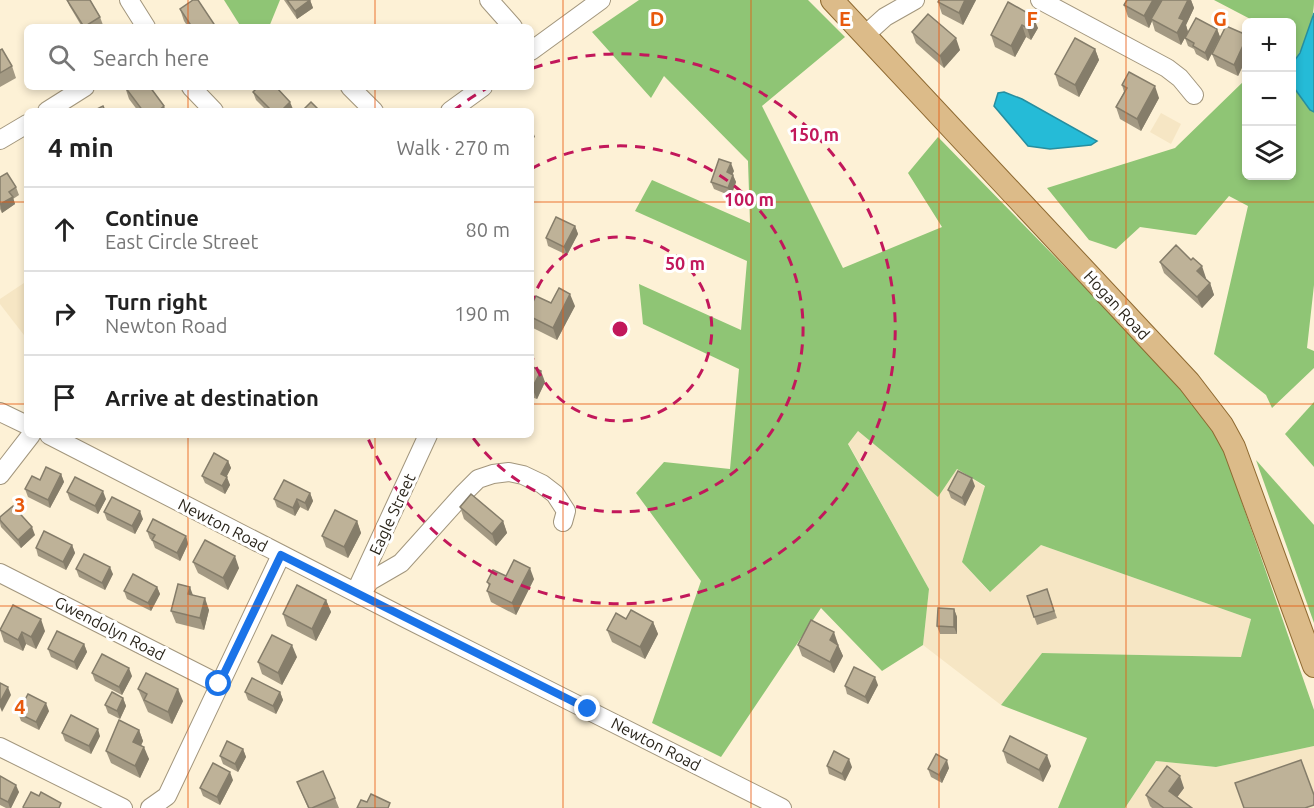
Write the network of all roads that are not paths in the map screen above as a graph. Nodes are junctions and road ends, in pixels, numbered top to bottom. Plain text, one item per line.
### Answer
1 (129, 0) edge
2 (489, 0) edge
3 (601, 0) edge
4 (832, 0) edge
5 (915, 0) edge
6 (1040, 0) edge
7 (144, 24) edge
8 (510, 24) edge
9 (865, 35) junction
10 (534, 49) edge
11 (81, 90) edge
12 (193, 90) edge
13 (353, 90) edge
14 (479, 90) edge
15 (1194, 95) dead end
16 (52, 108) edge
17 (211, 108) edge
18 (371, 108) edge
19 (454, 108) edge
20 (24, 125) edge
21 (0, 140) edge
22 (0, 412) edge
23 (24, 424) edge
24 (29, 438) edge
25 (55, 438) edge
26 (427, 438) edge
27 (0, 474) edge
28 (563, 522) dead end
29 (281, 555) junction
30 (0, 573) edge
31 (358, 593) junction
32 (1314, 666) edge
33 (219, 684) junction
34 (0, 747) edge
35 (123, 808) edge
36 (150, 808) edge
37 (782, 808) edge

1 - 7 street
2 - 8 street
3 - 10 street
4 - 9 main road, Hogan Road
5 - 9 street
6 - 15 street
9 - 32 main road, Hogan Road
11 - 16 street
12 - 17 street
13 - 18 street
14 - 19 street
20 - 21 street
22 - 23 street
24 - 27 street
25 - 29 street, Newton Road
26 - 31 street, Eagle Street
28 - 31 street
29 - 31 street, Newton Road
29 - 33 street
30 - 33 street, Gwendolyn Road
31 - 37 street, Newton Road
33 - 36 street
34 - 35 street

